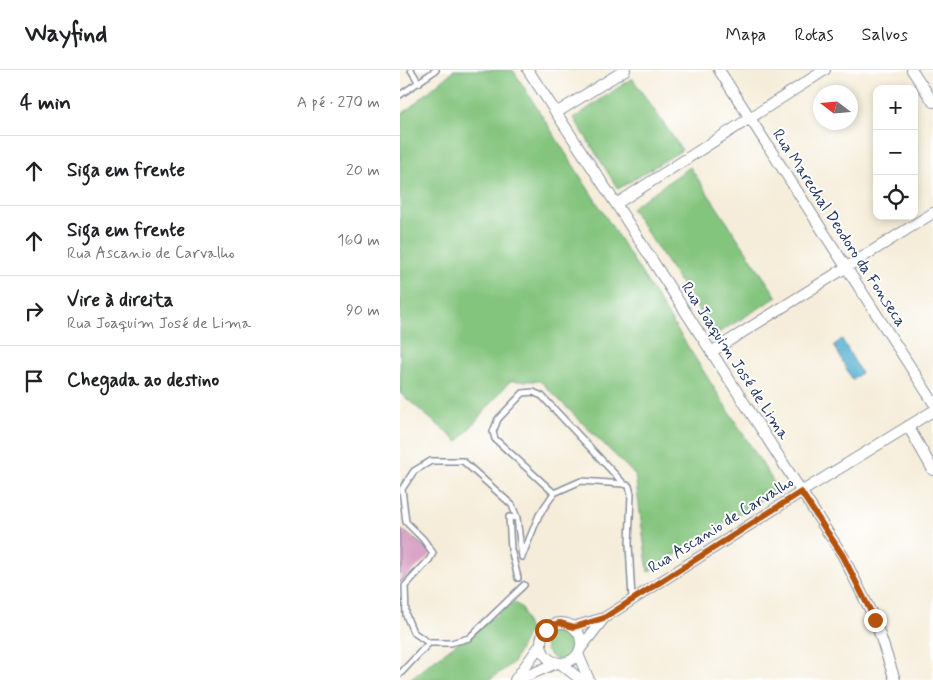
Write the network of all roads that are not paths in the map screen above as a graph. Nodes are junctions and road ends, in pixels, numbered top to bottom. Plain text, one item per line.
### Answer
1 (411, 70) edge
2 (436, 70) edge
3 (528, 70) edge
4 (625, 70) edge
5 (719, 70) edge
6 (825, 70) edge
7 (912, 70) edge
8 (419, 83) junction
9 (400, 96) edge
10 (933, 102) edge
11 (556, 113) junction
12 (750, 117) junction
13 (616, 204) junction
14 (933, 213) edge
15 (846, 267) junction
16 (711, 352) junction
17 (933, 402) edge
18 (933, 411) edge
19 (908, 426) junction
20 (933, 470) edge
21 (624, 484) junction
22 (801, 492) junction
23 (554, 493) junction
24 (517, 518) junction
25 (518, 578) dead end
26 (524, 585) dead end
27 (632, 599) junction
28 (604, 618) junction
29 (574, 627) junction
30 (429, 643) junction
31 (541, 644) junction
32 (579, 651) junction
33 (559, 663) junction
34 (400, 674) edge
35 (516, 680) edge
36 (581, 680) edge
37 (589, 680) edge
38 (895, 680) edge

1 - 8 lane
2 - 8 lane
3 - 11 street, Rua Joaquim José de Lima
4 - 11 street
5 - 12 street, Rua Marechal Deodoro da Fonseca
6 - 12 street
7 - 10 street
8 - 9 lane
11 - 13 street, Rua Joaquim José de Lima
12 - 13 street
12 - 15 street, Rua Marechal Deodoro da Fonseca
13 - 16 street, Rua Joaquim José de Lima
14 - 15 street
15 - 16 street
15 - 17 street, Rua Marechal Deodoro da Fonseca
16 - 22 street, Rua Joaquim José de Lima
18 - 19 street, Rua Ascanio de Carvalho
19 - 20 street
19 - 22 street, Rua Ascanio de Carvalho
21 - 23 lane
21 - 23 lane
21 - 27 lane
22 - 27 street, Rua Ascanio de Carvalho
22 - 38 street, Rua Joaquim José de Lima
23 - 24 lane
24 - 25 lane
24 - 30 lane
26 - 30 lane
27 - 28 street, Rua Ascanio de Carvalho
28 - 29 street, Rua Ascanio de Carvalho
28 - 32 street, Rua Ascanio de Carvalho
29 - 31 street
29 - 32 street
30 - 34 lane
31 - 33 street
31 - 35 street
32 - 33 street
32 - 37 street
33 - 35 street
33 - 36 street

